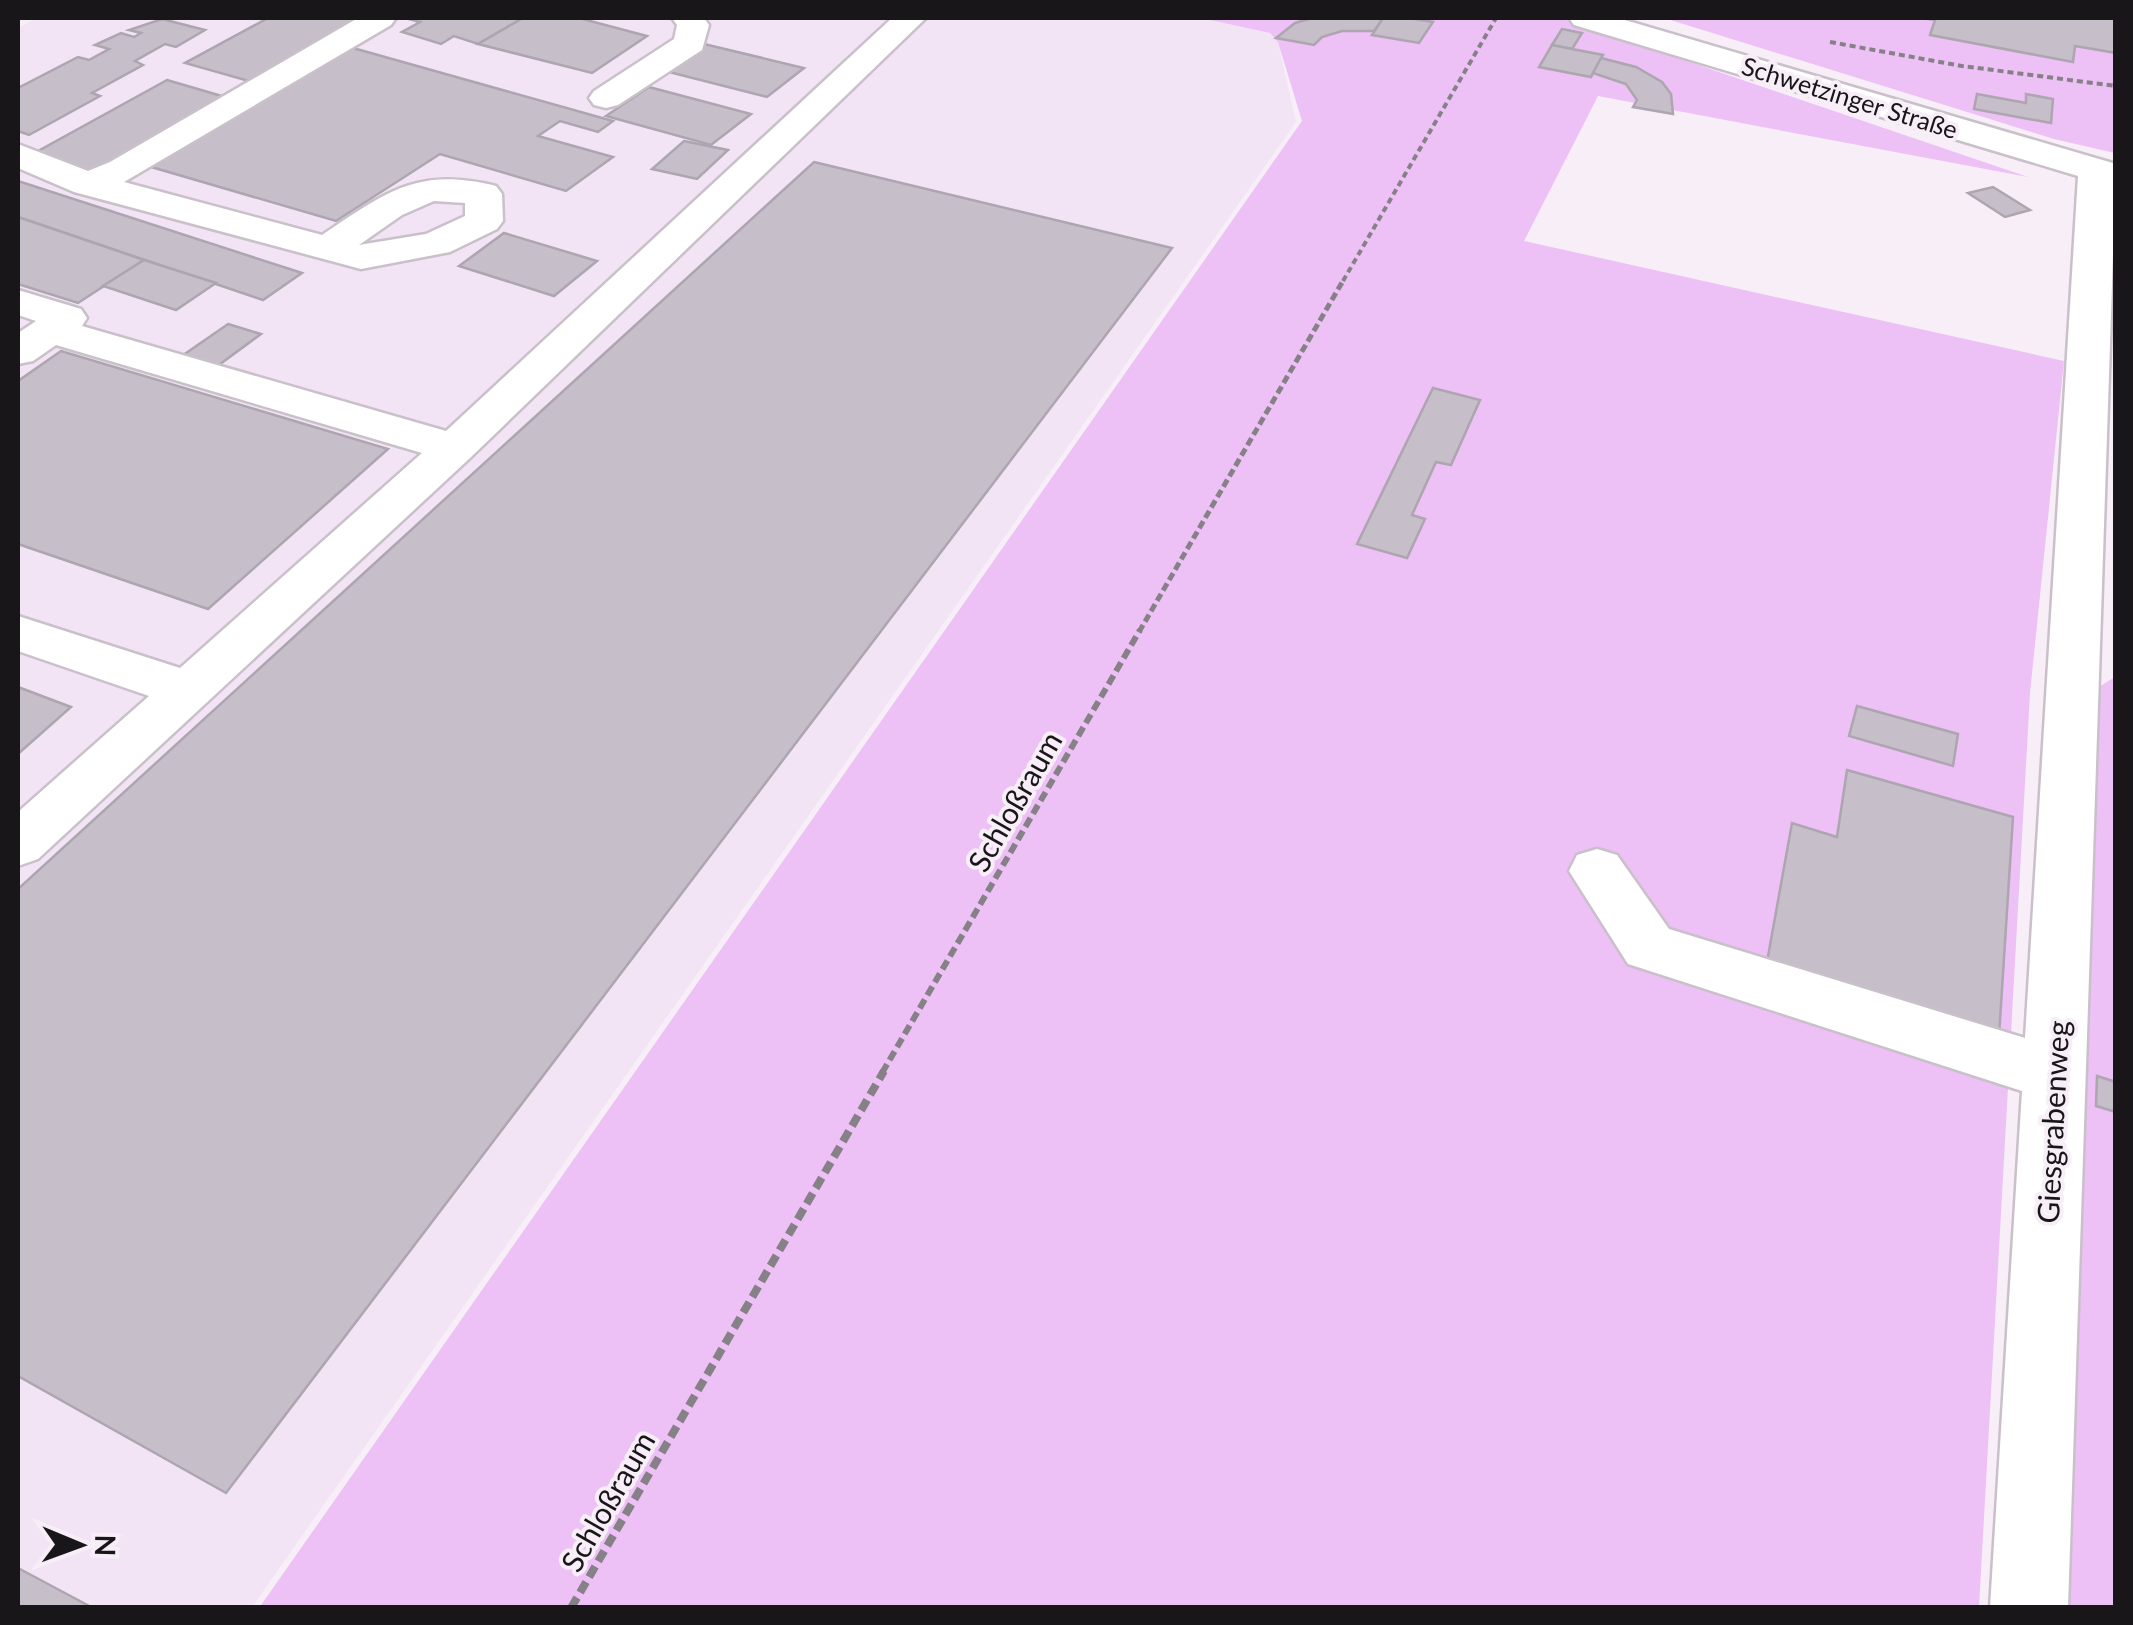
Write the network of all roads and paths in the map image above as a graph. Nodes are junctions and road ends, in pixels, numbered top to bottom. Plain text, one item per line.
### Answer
1 (380, 18) edge
2 (688, 18) edge
3 (910, 18) edge
4 (1496, 18) edge
5 (1585, 18) edge
6 (1830, 42) dead end
7 (2116, 86) edge
8 (606, 98) dead end
9 (18, 155) edge
10 (2106, 174) edge
11 (87, 184) junction
12 (328, 248) dead end
13 (18, 302) edge
14 (34, 341) edge
15 (454, 448) junction
16 (18, 633) edge
17 (2095, 638) edge
18 (188, 690) junction
19 (18, 844) edge
20 (1597, 872) dead end
21 (2054, 1074) junction
22 (571, 1608) edge
23 (2029, 1608) edge

1 - 11 street
2 - 8 street
3 - 15 street
4 - 22 path, Schloßraum
5 - 10 street, Schwetzinger Straße
6 - 7 path
9 - 11 street
10 - 17 street, Giesgrabenweg
11 - 12 street
13 - 14 street
14 - 15 street
15 - 18 street
16 - 18 street
17 - 21 street, Giesgrabenweg
18 - 19 street
20 - 21 street
21 - 23 street, Giesgrabenweg

